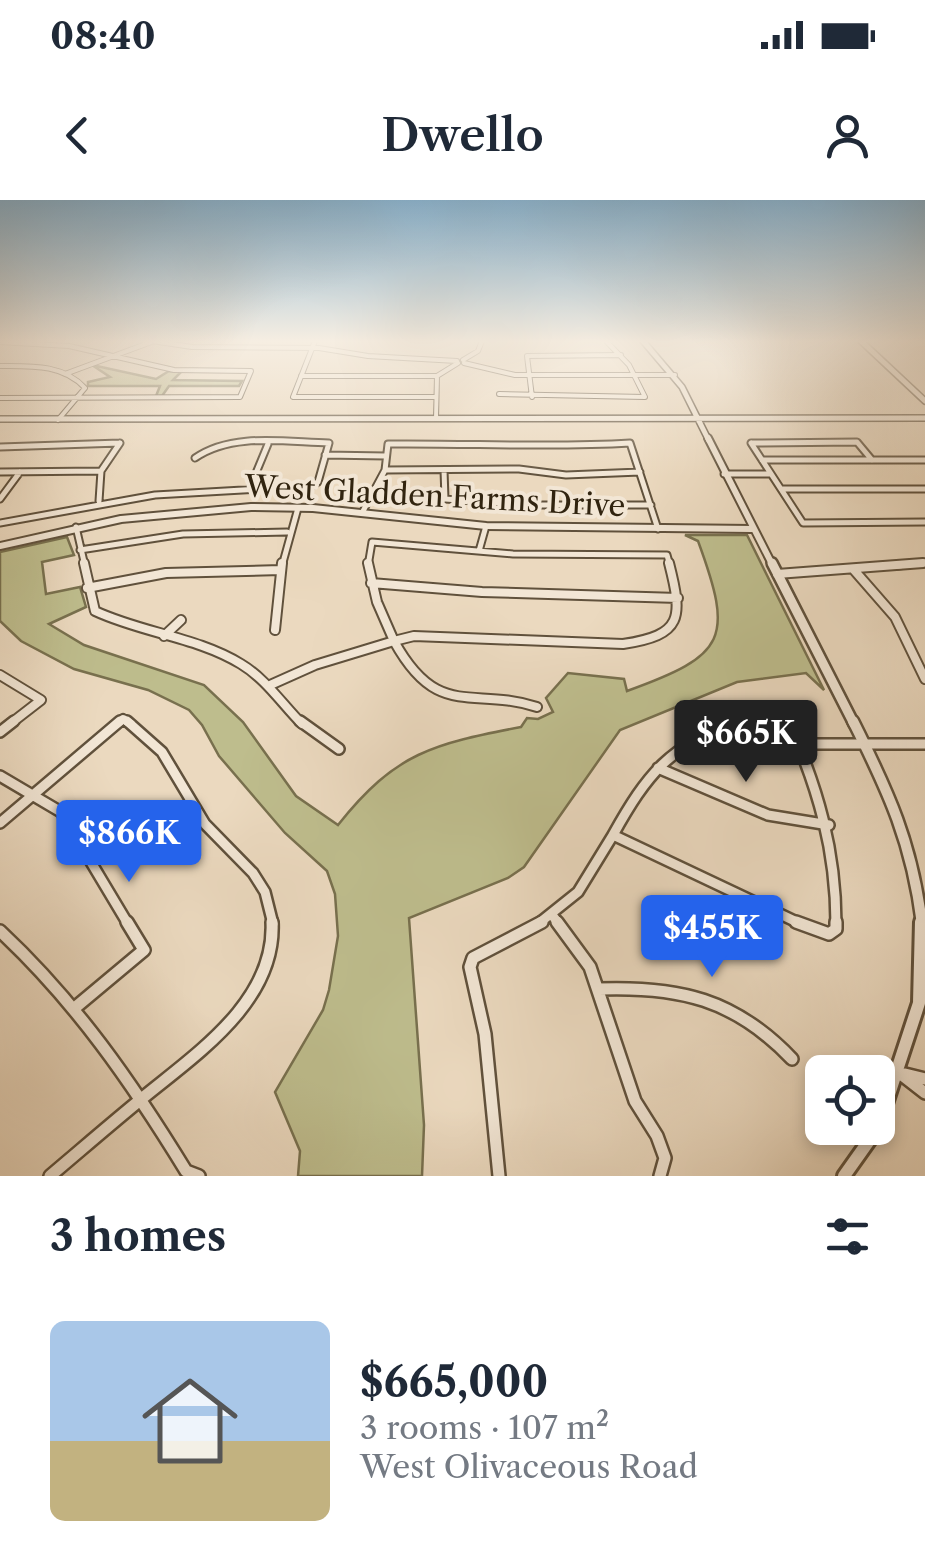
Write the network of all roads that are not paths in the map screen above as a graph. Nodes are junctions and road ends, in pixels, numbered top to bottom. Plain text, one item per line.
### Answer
1 (84, 387) edge
2 (244, 387) edge
3 (296, 387) edge
4 (437, 387) edge
5 (531, 387) edge
6 (640, 387) edge
7 (680, 387) edge
8 (499, 394) dead end
9 (78, 397) junction
10 (436, 397) junction
11 (532, 397) junction
12 (0, 398) edge
13 (696, 418) junction
14 (925, 418) edge
15 (436, 419) junction
16 (0, 420) edge
17 (58, 420) junction
18 (268, 444) junction
19 (0, 447) edge
20 (325, 455) junction
21 (386, 456) junction
22 (195, 458) dead end
23 (762, 460) junction
24 (872, 460) junction
25 (925, 460) edge
26 (385, 470) junction
27 (444, 470) junction
28 (101, 471) junction
29 (0, 472) edge
30 (20, 472) junction
31 (640, 472) junction
32 (724, 474) junction
33 (771, 474) junction
34 (251, 486) junction
35 (781, 489) junction
36 (925, 489) edge
37 (148, 494) junction
38 (0, 499) edge
39 (99, 501) junction
40 (651, 506) junction
41 (298, 508) junction
42 (362, 513) junction
43 (147, 515) junction
44 (925, 522) edge
45 (0, 524) edge
46 (486, 526) junction
47 (76, 527) junction
48 (658, 529) junction
49 (752, 530) junction
50 (288, 532) junction
51 (0, 546) edge
52 (80, 550) junction
53 (479, 551) junction
54 (924, 565) edge
55 (281, 570) junction
56 (854, 570) junction
57 (777, 574) junction
58 (371, 583) junction
59 (87, 588) junction
60 (678, 598) junction
61 (182, 620) dead end
62 (274, 630) dead end
63 (164, 636) junction
64 (392, 642) junction
65 (0, 675) edge
66 (925, 679) edge
67 (268, 686) junction
68 (537, 707) dead end
69 (0, 732) edge
70 (799, 744) junction
71 (864, 744) junction
72 (925, 744) edge
73 (338, 749) dead end
74 (658, 768) junction
75 (0, 776) edge
76 (34, 794) junction
77 (0, 824) edge
78 (829, 824) junction
79 (613, 834) junction
80 (552, 915) junction
81 (0, 931) edge
82 (598, 988) junction
83 (77, 1006) junction
84 (792, 1059) dead end
85 (898, 1072) junction
86 (925, 1079) edge
87 (925, 1093) edge
88 (142, 1098) junction
89 (662, 1174) edge
90 (50, 1176) edge
91 (199, 1176) edge
92 (499, 1176) edge
93 (844, 1176) edge

1 - 9 street
2 - 9 street
3 - 10 street
4 - 10 street
5 - 11 street
6 - 11 street
7 - 13 street
8 - 11 street
9 - 12 street
9 - 17 street
10 - 15 street
13 - 14 street
13 - 15 street
13 - 32 street
15 - 17 street
16 - 17 street
18 - 20 street
18 - 22 street
18 - 34 street
19 - 28 street
20 - 21 street
20 - 34 street
21 - 26 street
21 - 31 street
23 - 24 street
23 - 24 street
23 - 33 street
24 - 25 street
26 - 27 street
26 - 42 street
27 - 31 street
27 - 40 street
28 - 30 street
28 - 39 street
29 - 30 street
30 - 38 street
31 - 40 street
32 - 33 street
32 - 49 street
33 - 35 street
34 - 37 street
35 - 36 street
35 - 44 street
37 - 39 street
37 - 43 street
39 - 45 street
40 - 48 street
41 - 42 street, West Gladden Farms Drive
41 - 43 street, West Gladden Farms Drive
41 - 50 street
42 - 46 street, West Gladden Farms Drive
43 - 47 street, West Gladden Farms Drive
46 - 48 street, West Gladden Farms Drive
46 - 53 street
47 - 51 street, West Gladden Farms Drive
47 - 52 street
48 - 49 street, West Gladden Farms Drive
49 - 57 street
50 - 52 street
50 - 55 street
52 - 59 street
53 - 58 street
53 - 60 street
54 - 56 street
55 - 59 street
55 - 62 street
56 - 57 street
56 - 66 street
57 - 71 street
58 - 60 street
58 - 64 street
59 - 63 street
60 - 64 street
61 - 63 street
63 - 67 street
64 - 67 street
64 - 68 street
65 - 69 street
67 - 73 street
70 - 71 street
70 - 74 street
70 - 78 street
71 - 72 street
71 - 85 street
74 - 78 street
74 - 79 street
75 - 76 street
76 - 77 street
76 - 83 street
76 - 88 street
78 - 79 street
79 - 80 street
80 - 82 street
80 - 92 street
81 - 83 street
82 - 84 street
82 - 89 street
83 - 88 street
85 - 86 street
85 - 87 street
85 - 93 street
88 - 90 street
88 - 91 street

